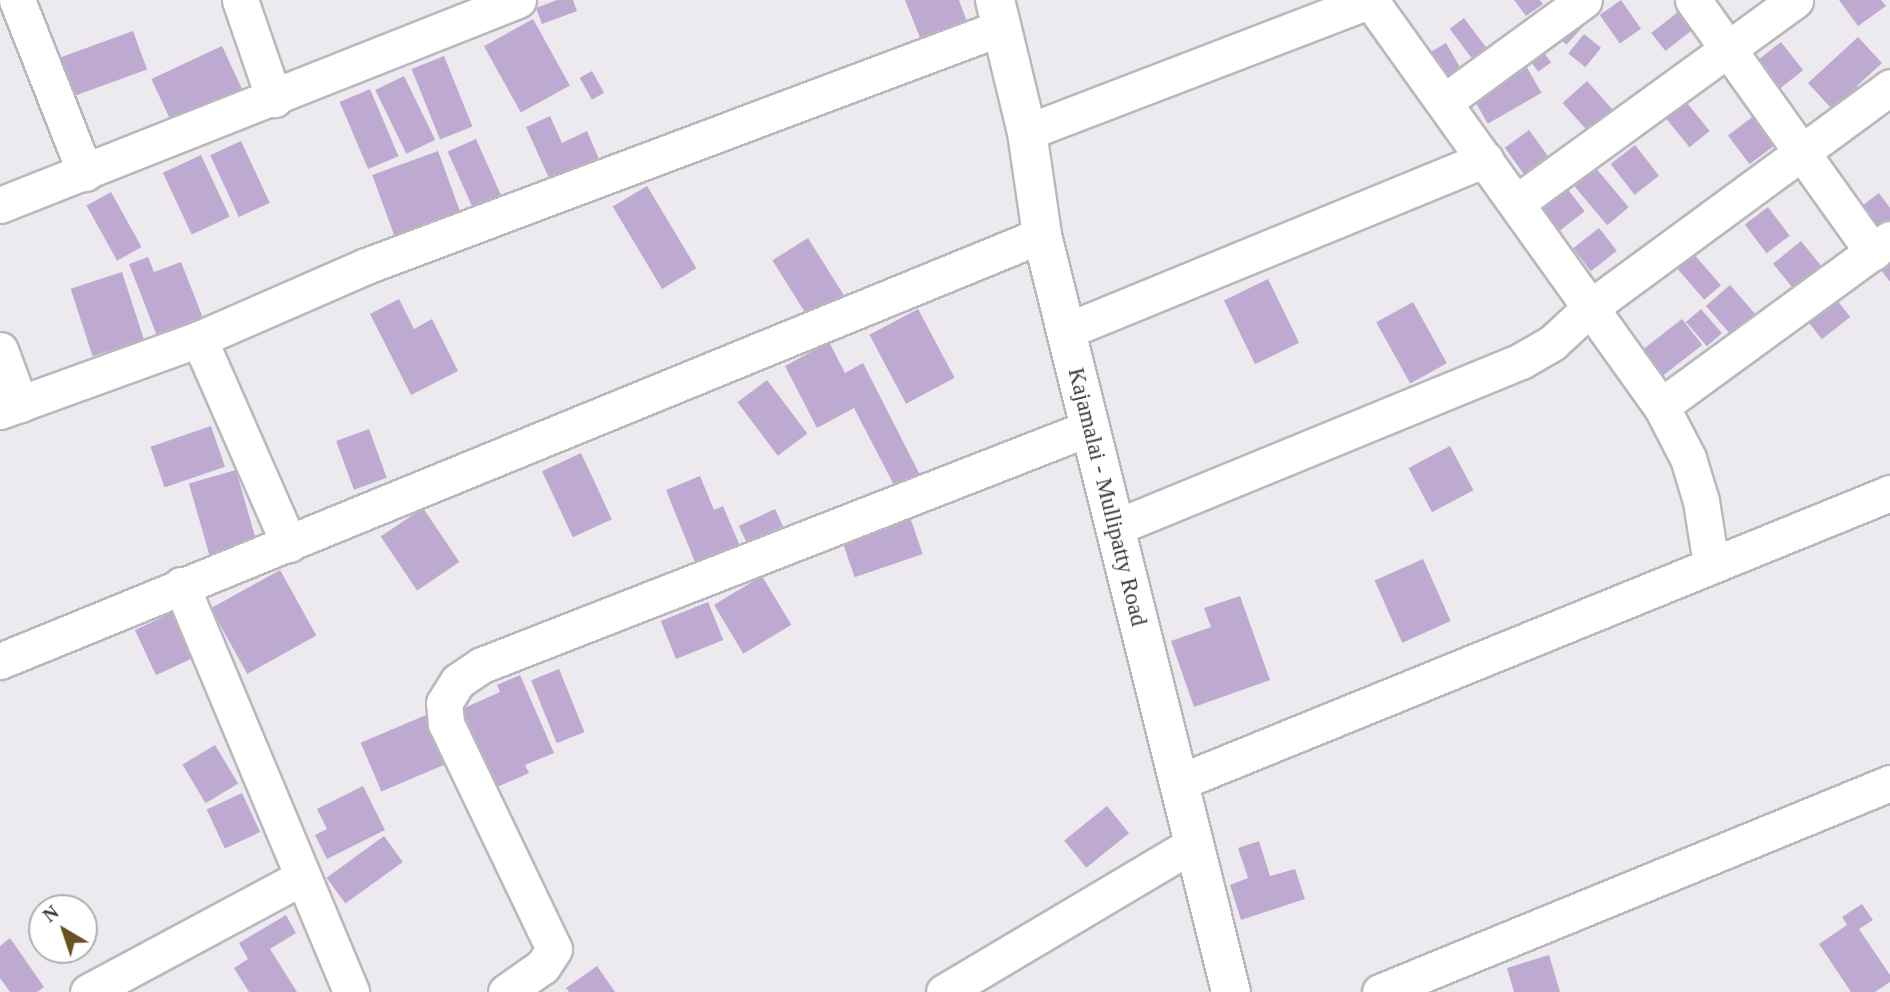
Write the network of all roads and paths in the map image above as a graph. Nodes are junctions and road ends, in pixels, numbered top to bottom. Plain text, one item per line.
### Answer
1 (17, 0) edge
2 (240, 0) edge
3 (518, 0) edge
4 (1370, 0) edge
5 (1584, 0) edge
6 (1693, 0) edge
7 (1795, 0) edge
8 (456, 12) edge
9 (998, 14) edge
10 (1728, 49) junction
11 (1890, 87) edge
12 (274, 99) junction
13 (1444, 102) junction
14 (1027, 132) junction
15 (1800, 152) junction
16 (1485, 159) junction
17 (85, 173) junction
18 (1516, 203) junction
19 (0, 205) edge
20 (1042, 235) junction
21 (1881, 246) edge
22 (1591, 307) junction
23 (1066, 331) junction
24 (199, 339) junction
25 (0, 350) edge
26 (1661, 406) junction
27 (10, 408) edge
28 (1090, 429) junction
29 (1890, 493) edge
30 (1114, 528) junction
31 (289, 544) junction
32 (1711, 564) junction
33 (181, 585) junction
34 (0, 661) edge
35 (1177, 783) junction
36 (1890, 783) edge
37 (1192, 845) junction
38 (302, 878) junction
39 (999, 978) edge
40 (88, 992) edge
41 (351, 992) edge
42 (506, 992) edge
43 (944, 992) edge
44 (1231, 992) edge
45 (1380, 992) edge

1 - 17 street
2 - 12 street
3 - 8 street
4 - 13 street
4 - 14 street
5 - 13 street
6 - 10 street
7 - 10 street
8 - 12 street
9 - 14 main road, Kajamalai - Mullipatty Road
9 - 24 street
10 - 15 street
10 - 18 street
11 - 15 street
12 - 17 street
13 - 16 street
14 - 20 main road, Kajamalai - Mullipatty Road
15 - 21 street
15 - 22 street
16 - 18 street
16 - 23 street
17 - 19 street
18 - 22 street
20 - 23 main road, Kajamalai - Mullipatty Road
20 - 31 street
21 - 26 street
22 - 26 street
22 - 30 street
23 - 28 main road, Kajamalai - Mullipatty Road
24 - 27 street
24 - 31 street
25 - 27 street
26 - 32 street
28 - 30 main road, Kajamalai - Mullipatty Road
28 - 42 street
29 - 32 street
30 - 35 main road, Kajamalai - Mullipatty Road
31 - 33 street
32 - 35 street
33 - 34 street
33 - 38 street
35 - 37 main road, Kajamalai - Mullipatty Road
36 - 45 street
37 - 39 street
37 - 44 main road, Kajamalai - Mullipatty Road
38 - 40 street
38 - 41 street
39 - 43 street

